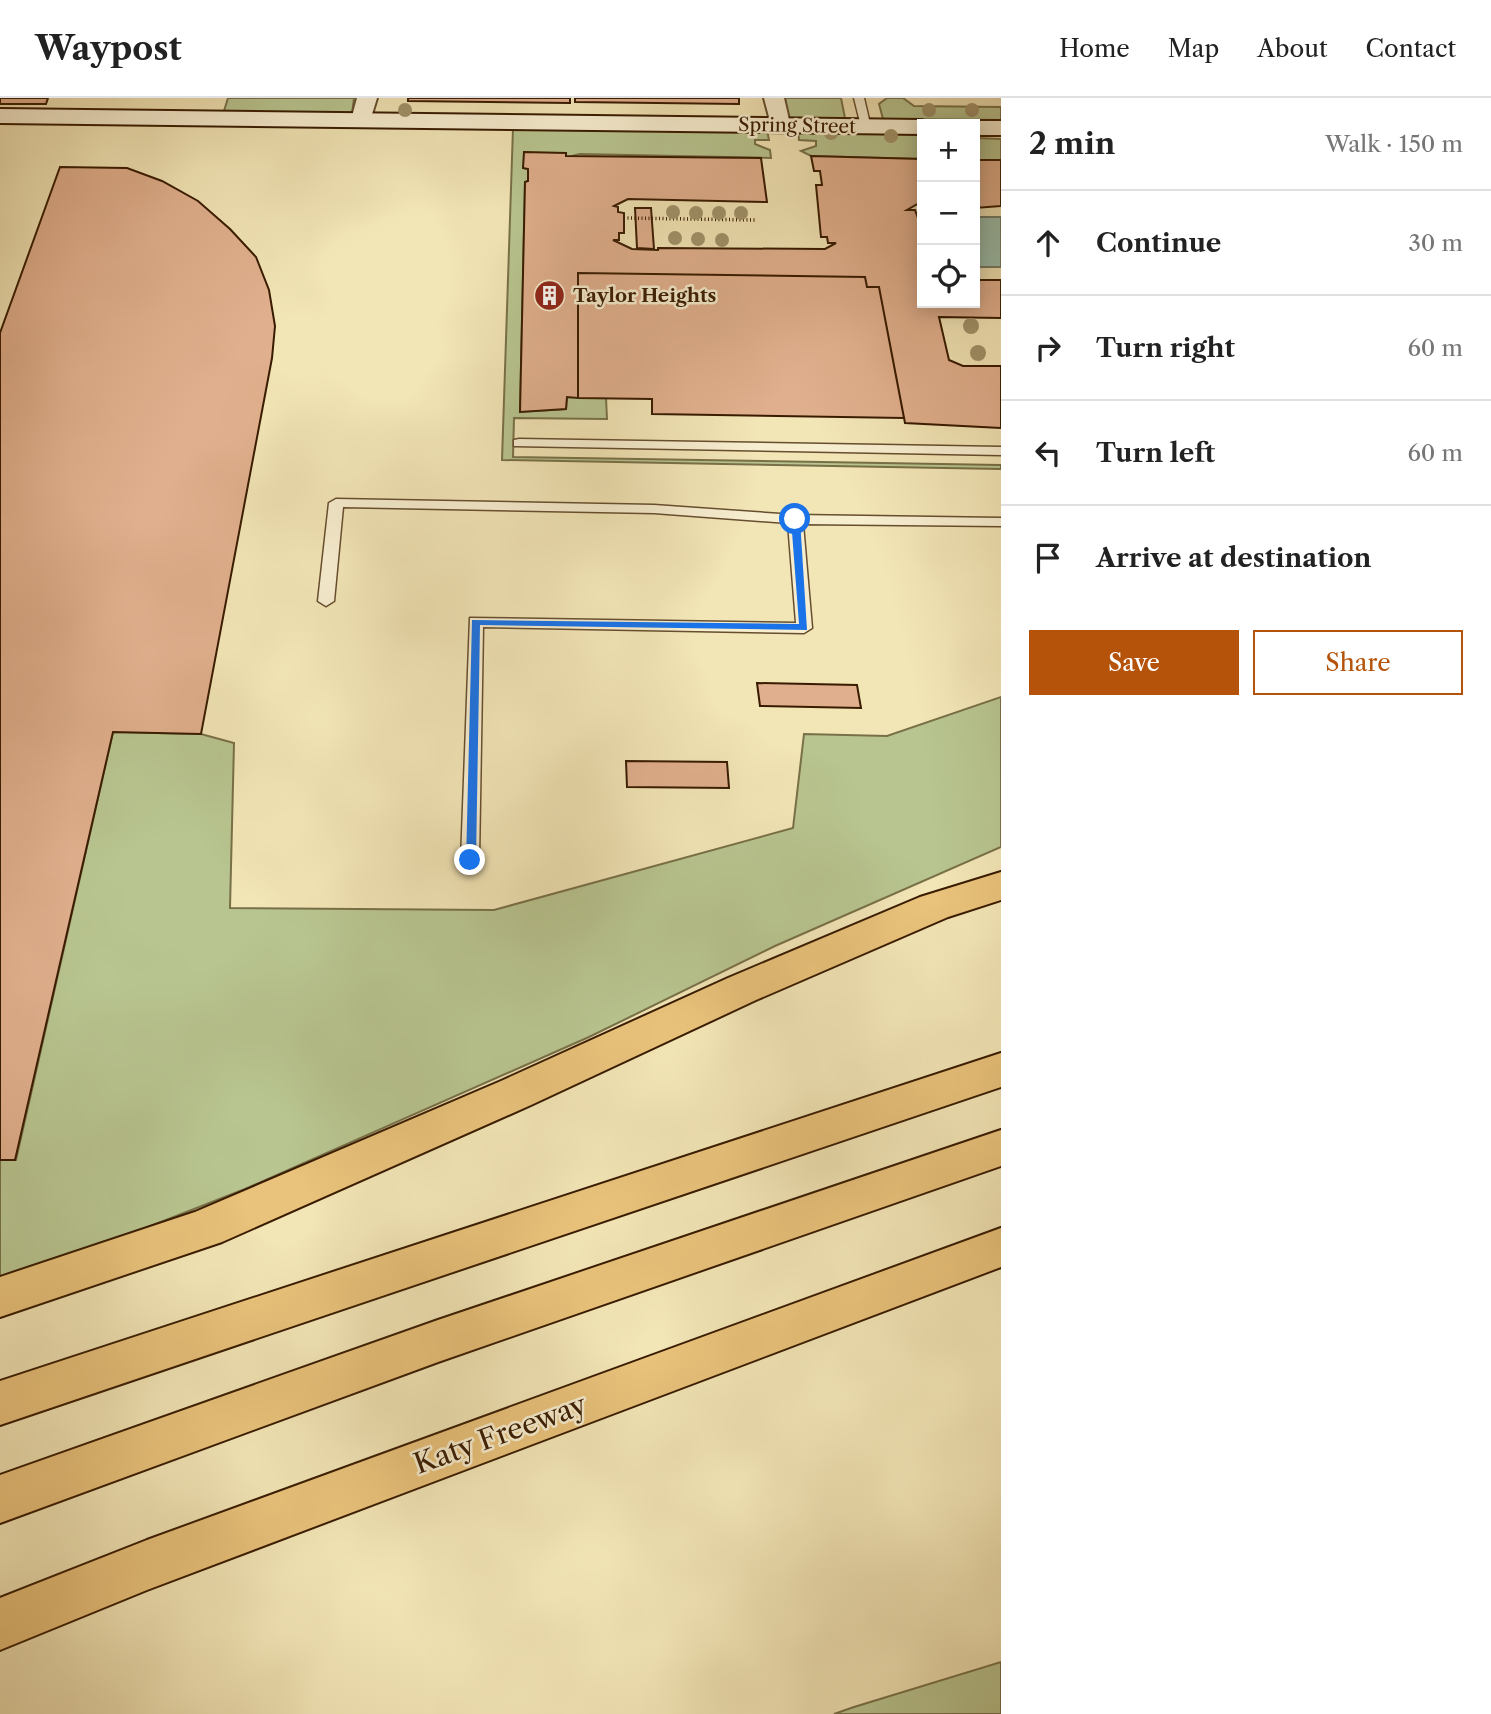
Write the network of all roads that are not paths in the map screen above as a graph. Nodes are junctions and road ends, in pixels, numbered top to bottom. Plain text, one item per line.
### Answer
1 (775, 98) edge
2 (863, 106) edge
3 (364, 109) edge
4 (0, 116) edge
5 (779, 124) junction
6 (917, 125) edge
7 (980, 128) edge
8 (1001, 128) edge
9 (519, 443) dead end
10 (1001, 451) edge
11 (795, 519) junction
12 (1001, 522) edge
13 (326, 601) dead end
14 (470, 860) dead end
15 (1001, 886) edge
16 (1001, 1070) edge
17 (1001, 1148) edge
18 (1001, 1247) edge
19 (0, 1297) edge
20 (0, 1402) edge
21 (0, 1499) edge
22 (0, 1624) edge

1 - 5 street
2 - 5 street, Spring Street
2 - 6 street, Spring Street
3 - 4 street, Spring Street
3 - 5 street, Spring Street
7 - 8 street
9 - 10 lane
11 - 12 lane
11 - 13 lane
11 - 14 lane
15 - 19 highway
16 - 20 highway
17 - 21 highway
18 - 22 highway, Katy Freeway

